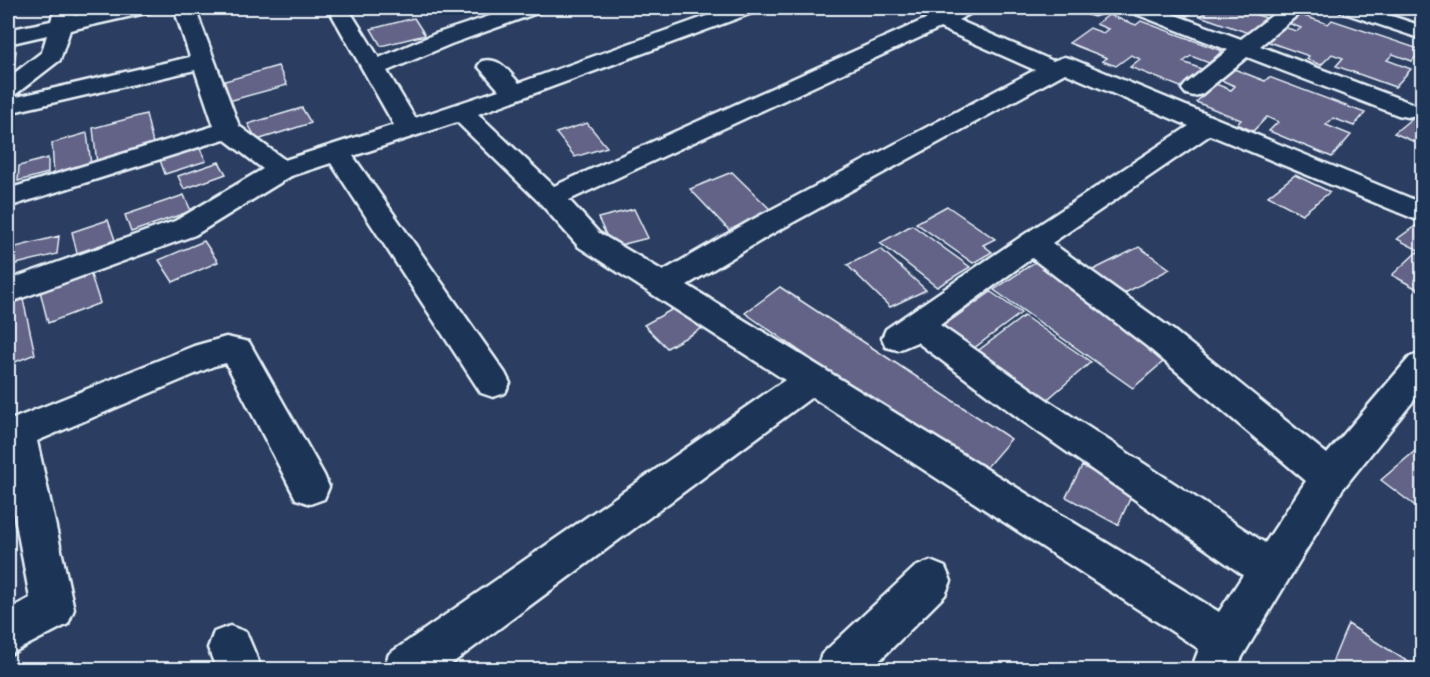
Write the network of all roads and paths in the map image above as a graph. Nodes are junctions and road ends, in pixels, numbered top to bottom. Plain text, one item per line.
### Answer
1 (143, 8) edge
2 (184, 8) edge
3 (338, 8) edge
4 (533, 8) edge
5 (748, 8) edge
6 (966, 8) edge
7 (1138, 8) edge
8 (1294, 8) edge
9 (1348, 8) edge
10 (1387, 8) edge
11 (64, 17) edge
12 (1422, 19) edge
13 (940, 20) junction
14 (1422, 33) edge
15 (8, 37) edge
16 (1246, 48) junction
17 (202, 61) junction
18 (490, 66) dead end
19 (373, 69) junction
20 (1054, 70) junction
21 (8, 89) edge
22 (1194, 89) dead end
23 (515, 93) junction
24 (8, 106) edge
25 (1408, 109) edge
26 (462, 112) junction
27 (1208, 125) junction
28 (409, 129) junction
29 (228, 130) junction
30 (337, 152) junction
31 (281, 170) junction
32 (8, 198) edge
33 (551, 198) junction
34 (1422, 213) edge
35 (1032, 243) junction
36 (663, 285) junction
37 (8, 292) edge
38 (1422, 366) edge
39 (812, 379) junction
40 (493, 383) dead end
41 (12, 435) edge
42 (1329, 478) junction
43 (310, 487) dead end
44 (1270, 570) junction
45 (930, 581) dead end
46 (8, 633) edge
47 (1220, 655) edge
48 (405, 669) edge
49 (838, 669) edge

1 - 11 street
2 - 17 street
3 - 19 street
4 - 19 street
5 - 23 street
6 - 13 street
7 - 16 street
8 - 16 street
9 - 14 street
10 - 12 street
11 - 15 street
11 - 21 street
13 - 20 street
13 - 33 street
16 - 22 street
16 - 25 street
17 - 24 street
17 - 29 street
18 - 23 street
19 - 28 street
20 - 27 street
20 - 36 street
23 - 26 street
26 - 28 street
26 - 33 street
27 - 34 street
27 - 35 street
28 - 30 street
29 - 31 street
29 - 32 street
30 - 31 street
30 - 40 street
31 - 37 street
33 - 36 street
35 - 42 street
35 - 44 street
36 - 39 street
38 - 42 street
39 - 47 street
39 - 48 street
41 - 43 street
41 - 46 street
42 - 44 street
44 - 47 street
45 - 49 street

